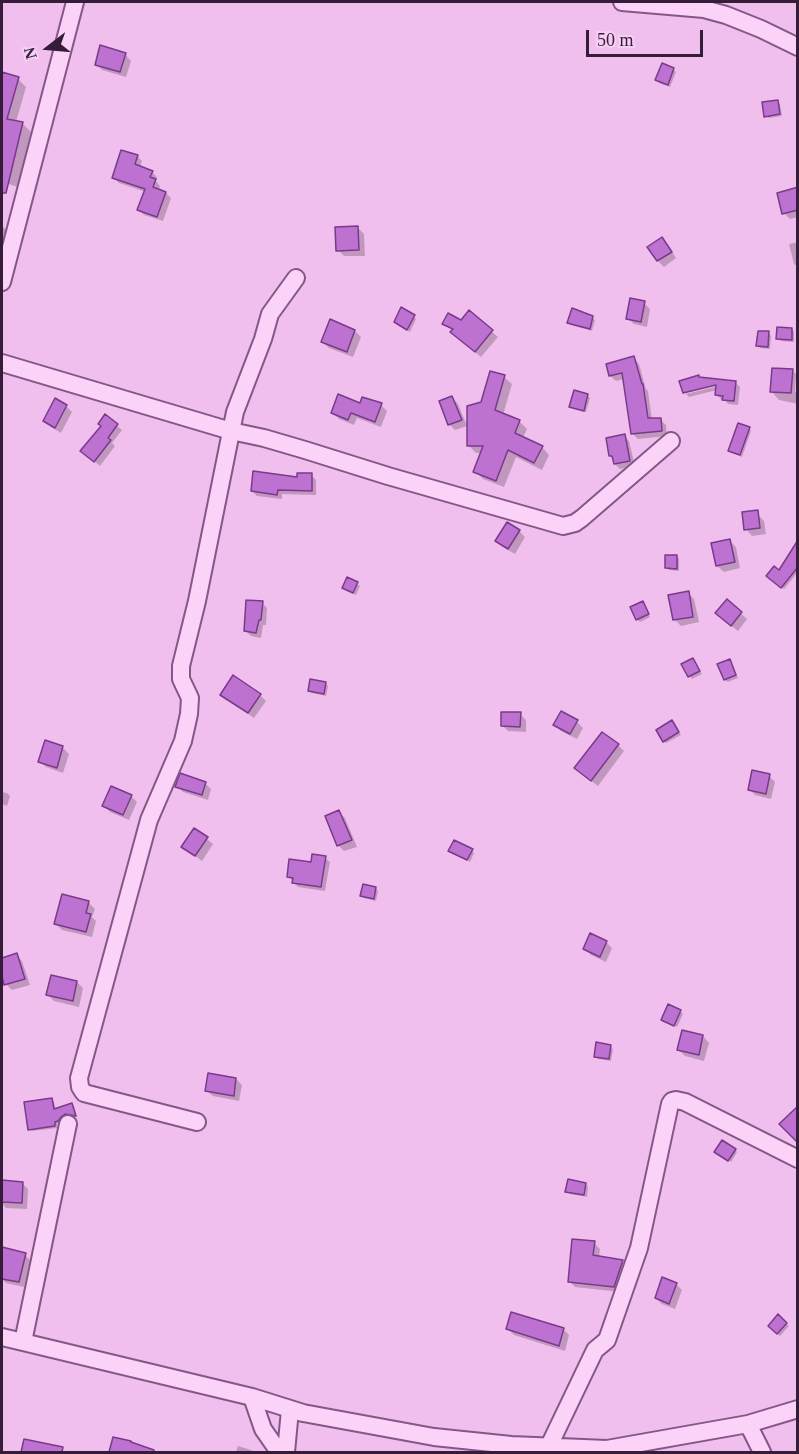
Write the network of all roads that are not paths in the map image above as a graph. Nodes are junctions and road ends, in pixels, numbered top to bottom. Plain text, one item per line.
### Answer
1 (75, 2) edge
2 (622, 2) edge
3 (798, 47) edge
4 (296, 278) dead end
5 (2, 282) edge
6 (2, 363) edge
7 (231, 431) junction
8 (671, 441) dead end
9 (197, 1122) dead end
10 (68, 1124) dead end
11 (798, 1159) edge
12 (2, 1337) edge
13 (23, 1342) junction
14 (252, 1397) junction
15 (798, 1409) edge
16 (290, 1410) junction
17 (748, 1424) junction
18 (540, 1448) edge
19 (279, 1452) edge
20 (286, 1452) edge
21 (762, 1452) edge

1 - 5 street
2 - 3 street
4 - 7 street
6 - 7 street
7 - 8 street
7 - 9 street
10 - 13 street
11 - 18 street
12 - 13 street
13 - 14 street
14 - 16 street
14 - 19 street
15 - 17 street
16 - 18 street
16 - 20 street
17 - 18 street
17 - 21 street

